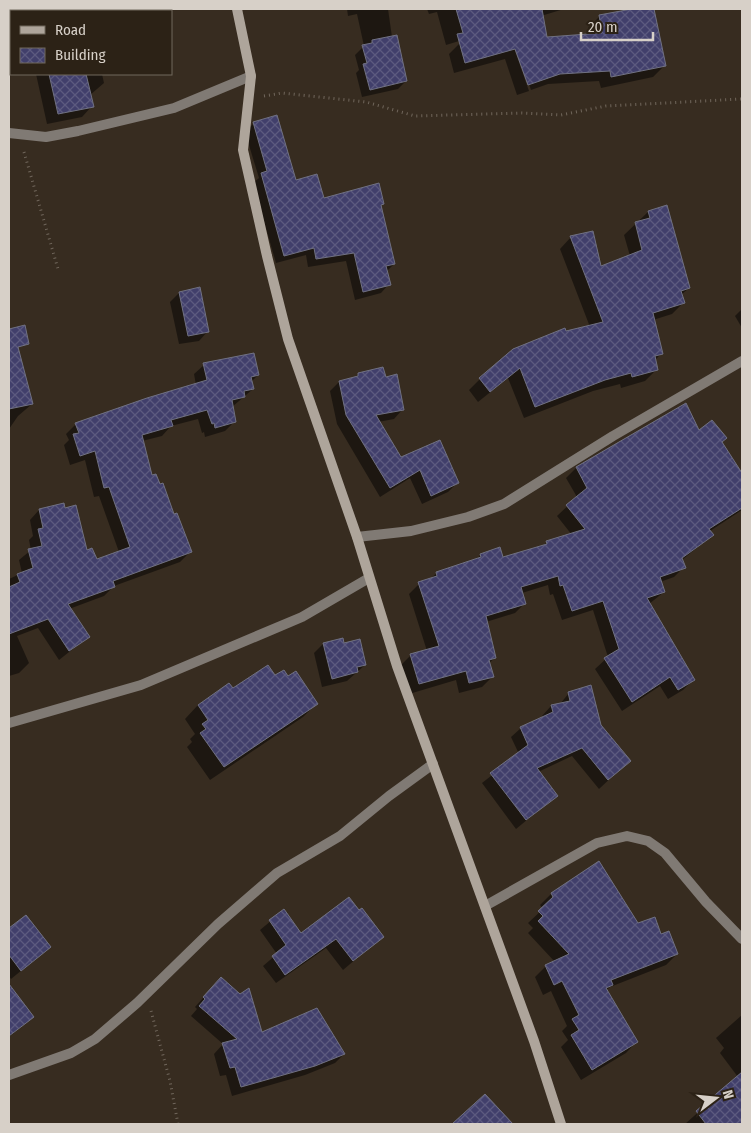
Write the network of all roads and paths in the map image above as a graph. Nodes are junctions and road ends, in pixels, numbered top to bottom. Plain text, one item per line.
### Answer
1 (238, 9) edge
2 (251, 76) junction
3 (249, 99) junction
4 (742, 99) edge
5 (14, 134) edge
6 (58, 269) dead end
7 (742, 361) edge
8 (357, 537) junction
9 (369, 578) junction
10 (9, 723) edge
11 (434, 764) junction
12 (485, 906) junction
13 (742, 939) edge
14 (146, 994) junction
15 (9, 1075) edge
16 (178, 1124) edge
17 (561, 1124) edge

1 - 2 main road
2 - 3 main road
2 - 5 street
3 - 4 path
3 - 8 main road
5 - 6 path
7 - 8 street
8 - 9 main road
9 - 10 street
9 - 11 main road
11 - 12 main road
11 - 14 street
12 - 13 street
12 - 17 main road
14 - 15 street
14 - 16 path

